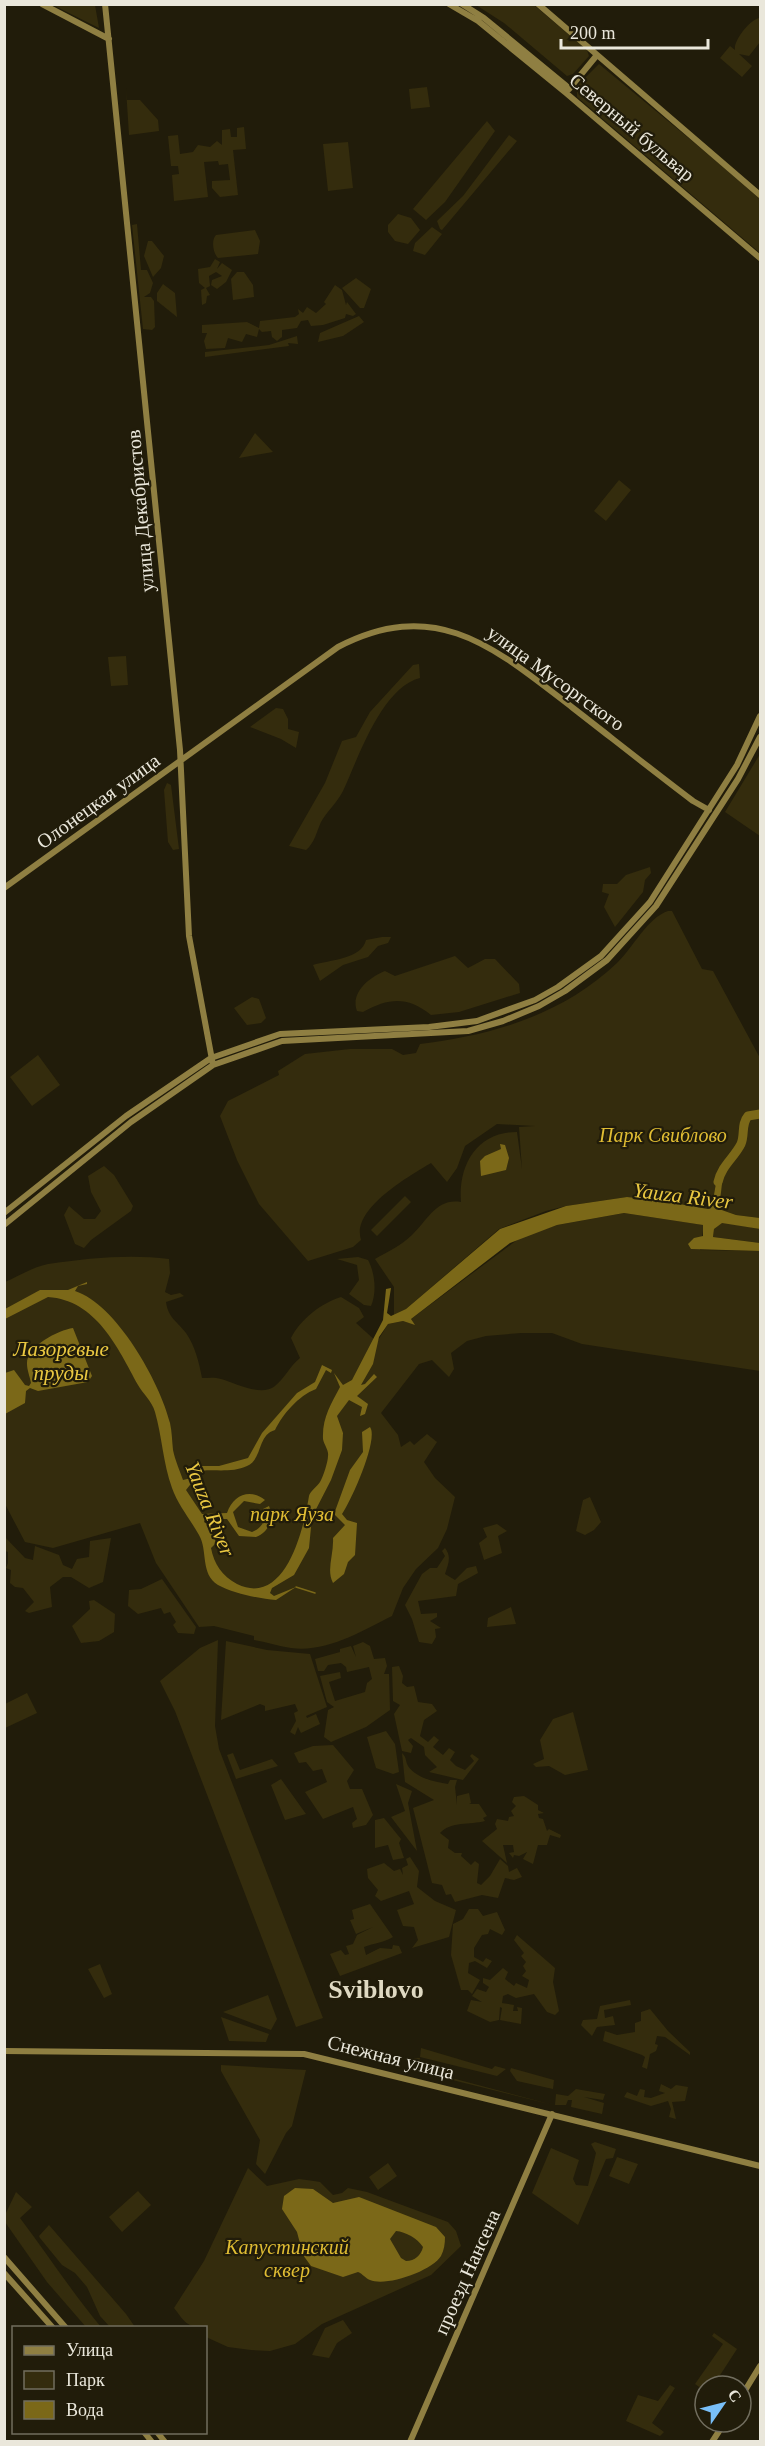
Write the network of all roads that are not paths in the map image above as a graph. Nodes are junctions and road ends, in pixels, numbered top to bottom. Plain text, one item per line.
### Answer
1 (42, 4) edge
2 (105, 4) edge
3 (449, 4) edge
4 (462, 4) edge
5 (538, 4) edge
6 (109, 39) junction
7 (597, 55) junction
8 (568, 90) junction
9 (760, 195) edge
10 (760, 258) edge
11 (760, 716) edge
12 (760, 736) edge
13 (181, 762) junction
14 (708, 810) junction
15 (715, 813) junction
16 (4, 888) edge
17 (212, 1062) junction
18 (4, 1213) edge
19 (4, 1225) edge
20 (4, 2051) edge
21 (552, 2114) junction
22 (760, 2166) edge
23 (4, 2257) edge
24 (4, 2273) edge
25 (51, 2326) edge
26 (64, 2326) edge
27 (410, 2442) edge

1 - 6 main road
2 - 6 main road, улица Декабристов
3 - 8 main road, Северный бульвар
4 - 8 main road, Северный бульвар
5 - 7 main road, Северный бульвар
6 - 13 main road, улица Декабристов
7 - 8 main road
7 - 9 main road, Северный бульвар
8 - 10 main road, Северный бульвар
11 - 14 main road
12 - 15 main road
13 - 14 main road, улица Мусоргского
13 - 16 main road, Олонецкая улица
13 - 17 main road, улица Декабристов
14 - 15 main road, улица Мусоргского
14 - 17 main road
15 - 17 main road
17 - 18 main road
17 - 19 main road
20 - 21 main road, Снежная улица
21 - 22 main road, Снежная улица
21 - 27 main road, проезд Нансена
23 - 26 main road
24 - 25 main road

